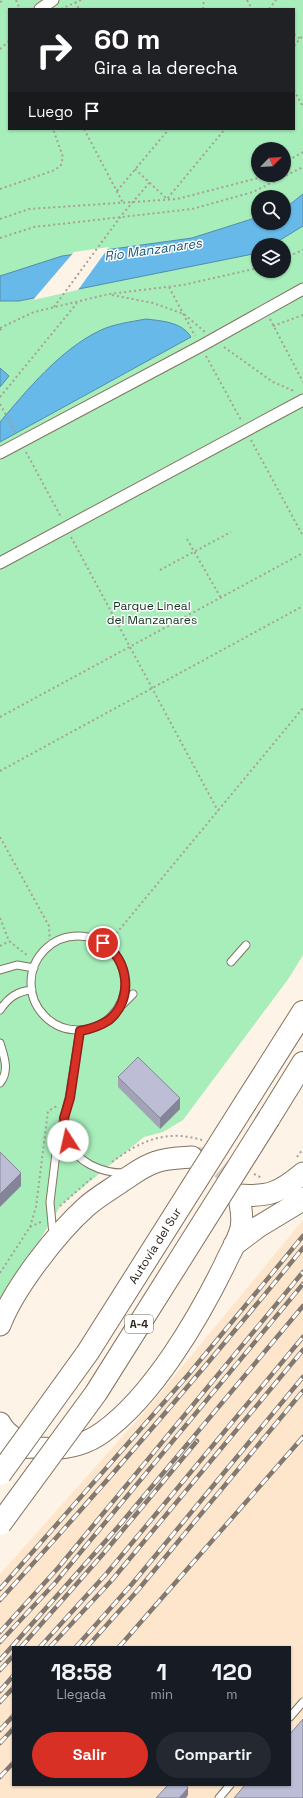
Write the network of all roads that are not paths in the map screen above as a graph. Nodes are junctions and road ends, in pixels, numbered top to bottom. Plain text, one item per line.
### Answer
1 (53, 0) edge
2 (41, 8) edge
3 (303, 289) edge
4 (303, 400) edge
5 (0, 453) edge
6 (0, 563) edge
7 (246, 945) dead end
8 (231, 962) dead end
9 (35, 966) junction
10 (0, 970) edge
11 (32, 990) junction
12 (133, 994) dead end
13 (120, 1006) junction
14 (0, 1010) edge
15 (303, 1012) edge
16 (80, 1031) junction
17 (0, 1043) edge
18 (303, 1063) edge
19 (0, 1083) edge
20 (64, 1118) junction
21 (192, 1157) tunnel mouth
22 (135, 1173) junction
23 (303, 1173) edge
24 (303, 1198) edge
25 (54, 1241) junction
26 (234, 1245) junction
27 (0, 1325) edge
28 (0, 1423) edge
29 (33, 1447) junction
30 (0, 1449) edge
31 (0, 1474) edge
32 (0, 1524) edge
33 (303, 1702) edge
34 (291, 1716) edge
35 (229, 1786) edge
36 (219, 1798) edge

1 - 2 street
3 - 5 street
4 - 6 street
7 - 8 lane
9 - 10 lane
9 - 11 lane
9 - 13 lane
11 - 14 lane
11 - 16 lane
12 - 13 lane
13 - 16 lane
15 - 31 highway, Autovía del Sur / A-4, bridge
16 - 20 lane
17 - 19 lane
18 - 32 highway, A-4, bridge
20 - 22 lane
20 - 25 lane
21 - 22 main road
22 - 25 main road
23 - 26 main road
24 - 26 main road
25 - 27 main road
26 - 29 main road
28 - 29 main road
29 - 30 main road
33 - 34 lane
35 - 36 lane

